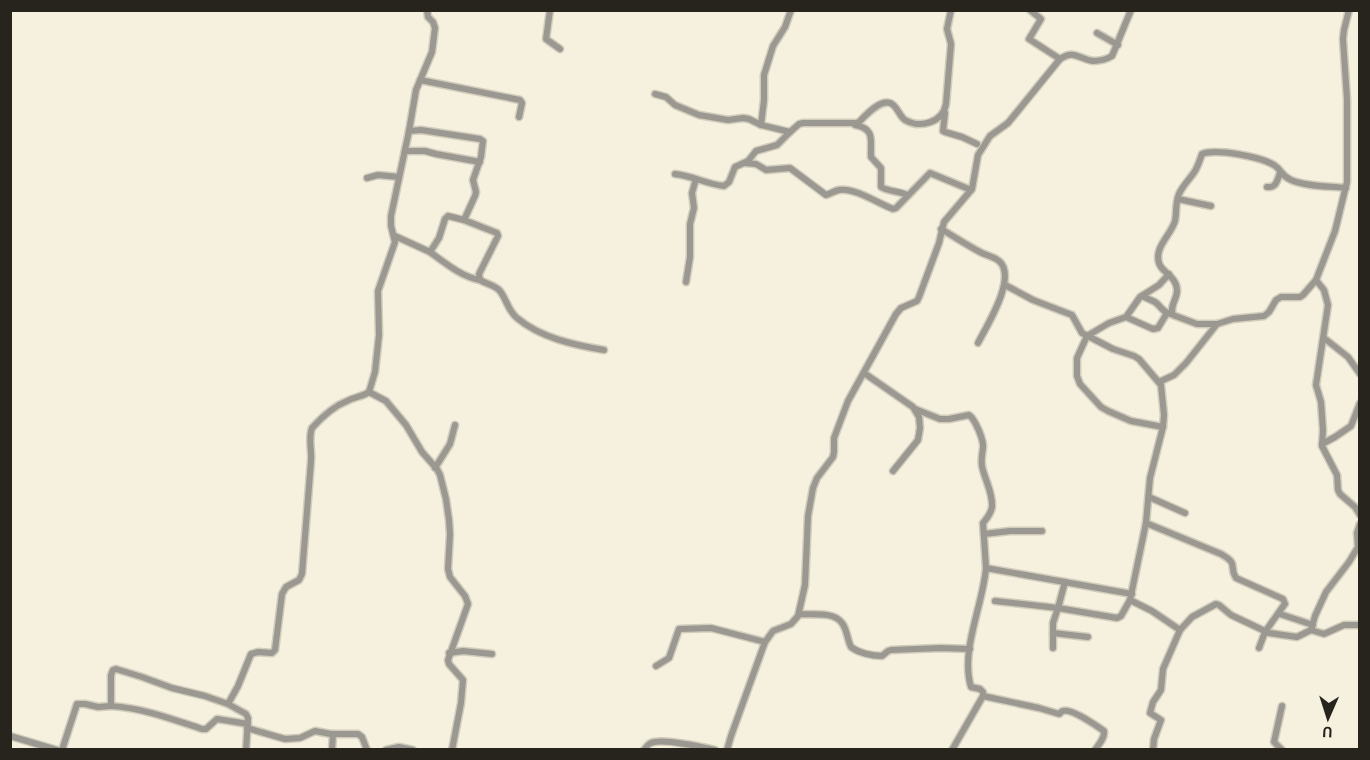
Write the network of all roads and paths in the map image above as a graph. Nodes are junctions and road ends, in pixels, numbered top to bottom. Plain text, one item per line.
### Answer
1 (428, 10) edge
2 (550, 10) edge
3 (791, 10) edge
4 (951, 10) edge
5 (1131, 10) edge
6 (1349, 10) edge
7 (1033, 11) edge
8 (1097, 33) dead end
9 (1118, 45) junction
10 (560, 49) dead end
11 (1060, 60) junction
12 (420, 80) junction
13 (655, 94) dead end
14 (945, 110) junction
15 (519, 117) dead end
16 (852, 124) junction
17 (761, 125) junction
18 (409, 131) junction
19 (790, 132) junction
20 (976, 144) dead end
21 (405, 151) junction
22 (480, 162) junction
23 (745, 163) junction
24 (1280, 173) junction
25 (675, 174) dead end
26 (399, 177) junction
27 (367, 178) dead end
28 (696, 178) junction
29 (1267, 187) dead end
30 (1346, 188) junction
31 (971, 190) junction
32 (907, 195) junction
33 (1178, 199) junction
34 (1211, 206) dead end
35 (464, 220) junction
36 (941, 229) junction
37 (394, 236) junction
38 (430, 252) junction
39 (1169, 274) junction
40 (480, 279) junction
41 (1316, 280) junction
42 (686, 282) dead end
43 (1005, 285) junction
44 (1142, 296) junction
45 (1170, 314) junction
46 (1126, 317) junction
47 (1217, 324) junction
48 (1087, 336) junction
49 (1324, 338) junction
50 (978, 343) dead end
51 (604, 350) dead end
52 (864, 373) junction
53 (1359, 374) edge
54 (1160, 382) junction
55 (369, 392) junction
56 (1359, 403) edge
57 (915, 409) junction
58 (455, 425) dead end
59 (1163, 427) junction
60 (1322, 444) junction
61 (435, 468) junction
62 (893, 471) dead end
63 (1149, 497) junction
64 (1357, 506) edge
65 (1185, 513) dead end
66 (1359, 515) edge
67 (1146, 523) junction
68 (1359, 524) edge
69 (1042, 531) dead end
70 (984, 534) junction
71 (986, 568) junction
72 (1065, 582) junction
73 (1131, 597) junction
74 (995, 601) dead end
75 (1058, 609) junction
76 (799, 614) junction
77 (1280, 614) junction
78 (1359, 625) edge
79 (1312, 628) junction
80 (1180, 630) junction
81 (1265, 632) junction
82 (1053, 633) junction
83 (1088, 637) dead end
84 (765, 642) junction
85 (1053, 648) dead end
86 (1259, 648) dead end
87 (970, 649) junction
88 (450, 653) junction
89 (492, 654) dead end
90 (656, 666) dead end
91 (983, 696) junction
92 (228, 704) junction
93 (111, 706) junction
94 (1282, 706) dead end
95 (248, 726) junction
96 (333, 734) junction
97 (10, 736) edge
98 (57, 750) edge
99 (62, 750) edge
100 (246, 750) edge
101 (332, 750) edge
102 (367, 750) edge
103 (386, 750) edge
104 (413, 750) edge
105 (453, 750) edge
106 (644, 750) edge
107 (715, 750) edge
108 (727, 750) edge
109 (952, 750) edge
110 (1095, 750) edge
111 (1153, 750) edge
112 (1282, 750) edge

1 - 12 street
2 - 10 street
3 - 17 street
4 - 14 street
5 - 9 street
6 - 30 street
7 - 11 street
8 - 9 street
9 - 11 street
11 - 31 street
12 - 15 street
12 - 18 street
13 - 17 street
14 - 16 street
14 - 20 street
16 - 19 street
16 - 32 street
17 - 19 street
18 - 21 street
18 - 22 street
19 - 23 street
21 - 22 street
21 - 26 street
22 - 35 street
23 - 28 street
23 - 32 street
24 - 29 street
24 - 30 street
24 - 33 street
25 - 28 street
26 - 27 street
26 - 37 street
28 - 42 street
30 - 41 street
31 - 32 street
31 - 36 street
33 - 34 street
33 - 39 street
35 - 38 street
35 - 40 street
36 - 43 street
36 - 52 street
37 - 38 street
37 - 55 street
38 - 40 street
39 - 44 street
39 - 45 street
40 - 51 street
41 - 47 street
41 - 49 street
43 - 48 street
43 - 50 street
44 - 45 street
44 - 46 street
45 - 46 street
45 - 47 street
46 - 48 street
47 - 54 street
48 - 54 street
48 - 59 street
49 - 53 street
49 - 60 street
52 - 57 street
52 - 76 street
54 - 59 street
55 - 61 street
55 - 92 street
56 - 60 street
57 - 62 street
57 - 70 street
58 - 61 street
59 - 63 street
60 - 64 street
61 - 88 street
63 - 65 street
63 - 67 street
64 - 66 street
67 - 73 street
67 - 77 street
68 - 79 street
69 - 70 street
70 - 71 street
71 - 72 street
71 - 87 street
72 - 73 street
72 - 75 street
73 - 75 street
73 - 80 street
74 - 75 street
75 - 82 street
76 - 84 street
76 - 87 street
77 - 79 street
77 - 81 street
78 - 79 street
79 - 81 street
80 - 81 street
80 - 111 street
81 - 86 street
82 - 83 street
82 - 85 street
84 - 90 street
84 - 108 street
87 - 91 street
88 - 89 street
88 - 105 street
91 - 109 street
91 - 110 street
92 - 93 street
92 - 95 street
93 - 95 street
93 - 99 street
94 - 112 street
95 - 96 street
95 - 100 street
96 - 101 street
96 - 102 street
97 - 98 street
103 - 104 street
106 - 107 street

